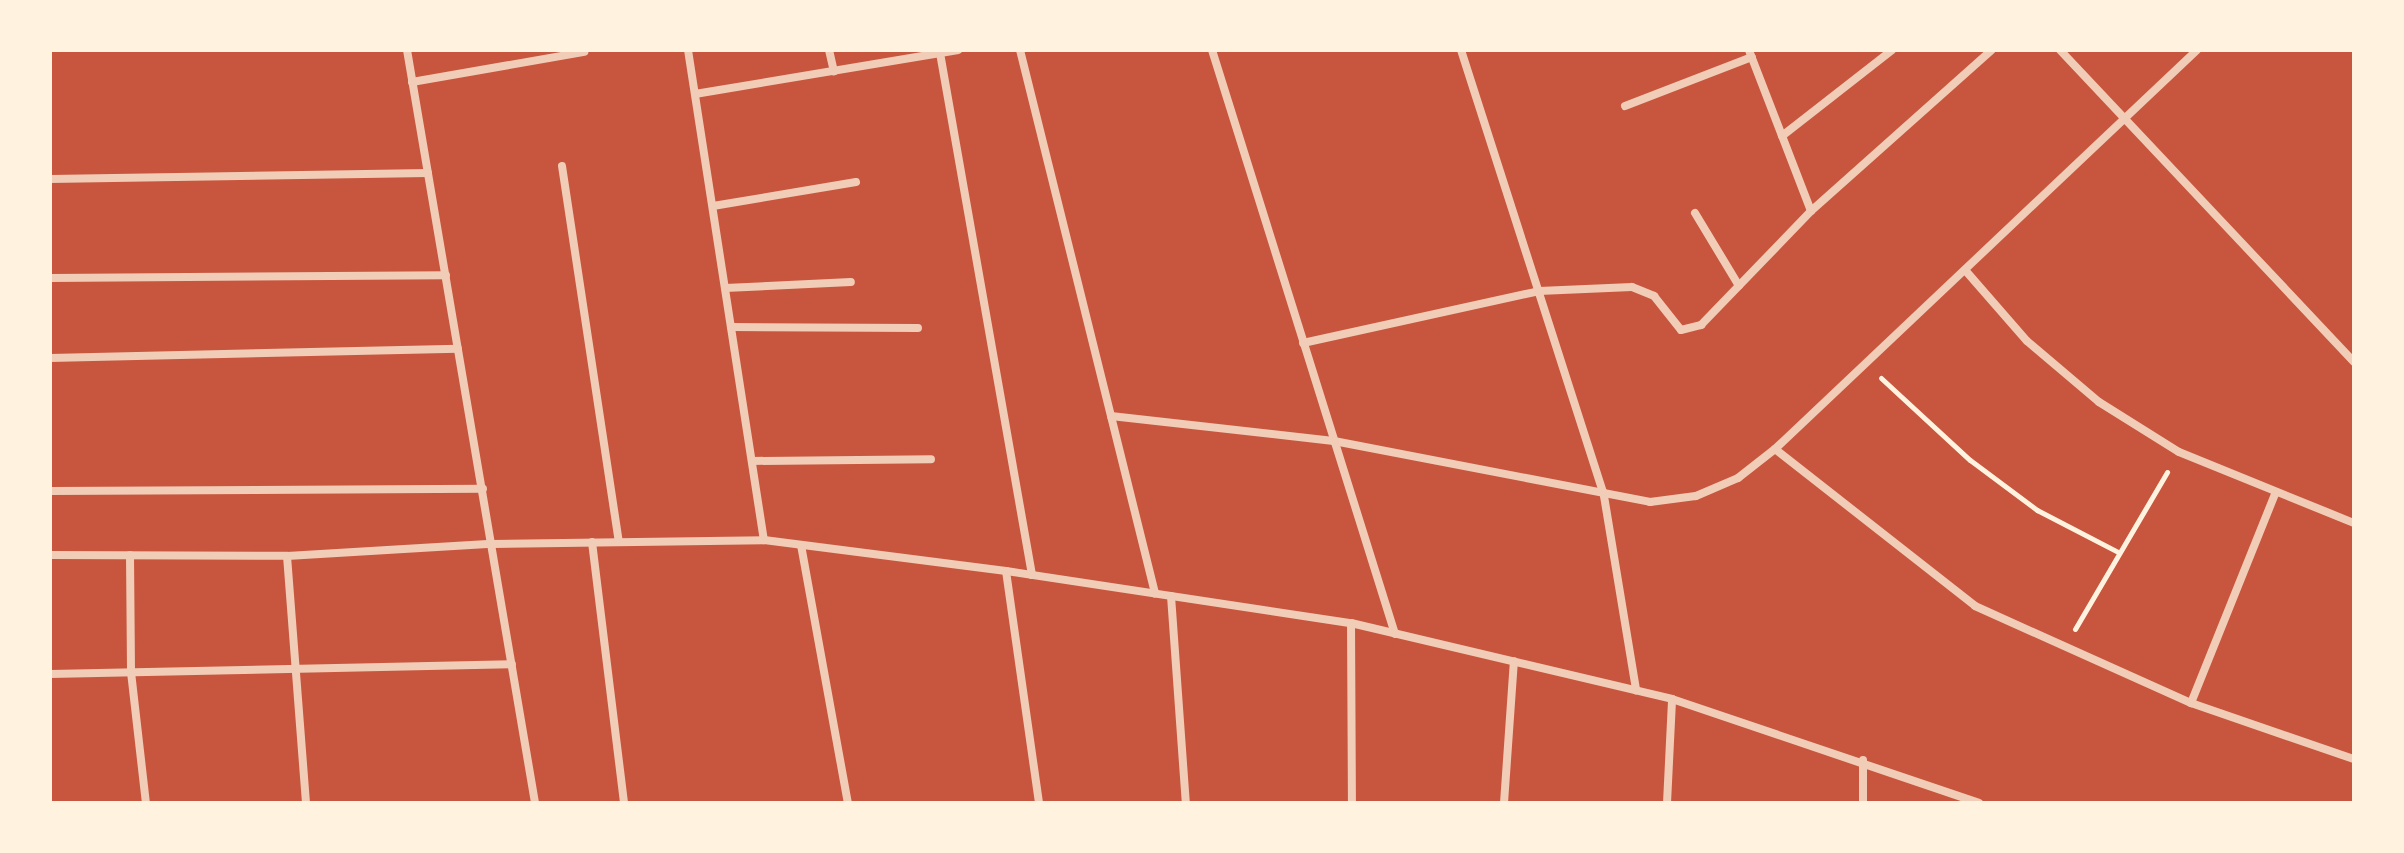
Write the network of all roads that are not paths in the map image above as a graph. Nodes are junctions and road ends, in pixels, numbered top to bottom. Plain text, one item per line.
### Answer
1 (407, 50) edge
2 (688, 50) edge
3 (829, 50) edge
4 (958, 50) edge
5 (1020, 50) edge
6 (1212, 50) edge
7 (1461, 50) edge
8 (1892, 50) edge
9 (1992, 50) edge
10 (2060, 50) edge
11 (2197, 50) edge
12 (584, 52) edge
13 (940, 53) junction
14 (1750, 54) edge
15 (834, 71) junction
16 (412, 82) junction
17 (695, 94) junction
18 (1625, 106) dead end
19 (2123, 120) junction
20 (1782, 136) junction
21 (562, 166) dead end
22 (428, 173) junction
23 (50, 179) edge
24 (856, 182) dead end
25 (713, 206) junction
26 (1811, 211) junction
27 (1695, 213) dead end
28 (1965, 270) junction
29 (446, 275) junction
30 (50, 278) edge
31 (851, 282) dead end
32 (1739, 286) junction
33 (725, 288) junction
34 (1539, 291) junction
35 (731, 327) junction
36 (918, 328) dead end
37 (1303, 343) junction
38 (458, 349) junction
39 (50, 358) edge
40 (2354, 362) edge
41 (1111, 416) junction
42 (1334, 441) junction
43 (1775, 449) junction
44 (931, 459) dead end
45 (752, 461) junction
46 (483, 489) junction
47 (50, 491) edge
48 (2275, 494) junction
49 (1604, 496) junction
50 (2354, 523) edge
51 (764, 540) junction
52 (619, 541) junction
53 (592, 542) junction
54 (492, 544) junction
55 (801, 545) junction
56 (50, 555) edge
57 (130, 555) junction
58 (287, 556) junction
59 (1006, 571) junction
60 (1032, 575) junction
61 (1155, 593) junction
62 (1171, 596) junction
63 (1351, 623) junction
64 (1395, 634) junction
65 (1514, 661) junction
66 (512, 664) junction
67 (295, 669) junction
68 (131, 672) junction
69 (50, 674) edge
70 (1636, 690) junction
71 (1672, 699) junction
72 (2191, 703) junction
73 (2354, 759) edge
74 (1863, 760) junction
75 (146, 803) edge
76 (306, 803) edge
77 (535, 803) edge
78 (624, 803) edge
79 (848, 803) edge
80 (1039, 803) edge
81 (1186, 803) edge
82 (1352, 803) edge
83 (1504, 803) edge
84 (1667, 803) edge
85 (1863, 803) edge
86 (1979, 803) edge

1 - 16 street
2 - 17 street
3 - 15 street
4 - 13 street
5 - 41 street
6 - 37 street
7 - 34 street
8 - 20 street
9 - 26 street
10 - 19 street
11 - 19 street
12 - 16 street
13 - 15 street
13 - 60 street
14 - 18 street
14 - 20 street
15 - 17 street
16 - 22 street
17 - 25 street
19 - 28 street
19 - 40 street
20 - 26 street
21 - 52 street
22 - 23 street
22 - 29 street
24 - 25 street
25 - 33 street
26 - 32 street
27 - 32 street
28 - 43 street
28 - 48 street
29 - 30 street
29 - 38 street
31 - 33 street
32 - 34 street
33 - 35 street
34 - 37 street
34 - 49 street
35 - 36 street
35 - 45 street
37 - 42 street
38 - 39 street
38 - 46 street
41 - 42 street
41 - 61 street
42 - 49 street
42 - 64 street
43 - 49 street
43 - 72 street
44 - 45 street
45 - 51 street
46 - 47 street
46 - 54 street
48 - 50 street
48 - 72 street
49 - 70 street
51 - 52 street
51 - 55 street
52 - 53 street
53 - 54 street
53 - 78 street
54 - 58 street
54 - 66 street
55 - 59 street
55 - 79 street
56 - 57 street
57 - 58 street
57 - 68 street
58 - 67 street
59 - 60 street
59 - 80 street
60 - 61 street
61 - 62 street
62 - 63 street
62 - 81 street
63 - 64 street
63 - 82 street
64 - 65 street
65 - 70 street
65 - 83 street
66 - 67 street
66 - 77 street
67 - 68 street
67 - 76 street
68 - 69 street
68 - 75 street
70 - 71 street
71 - 74 street
71 - 84 street
72 - 73 street
74 - 85 street
74 - 86 street

